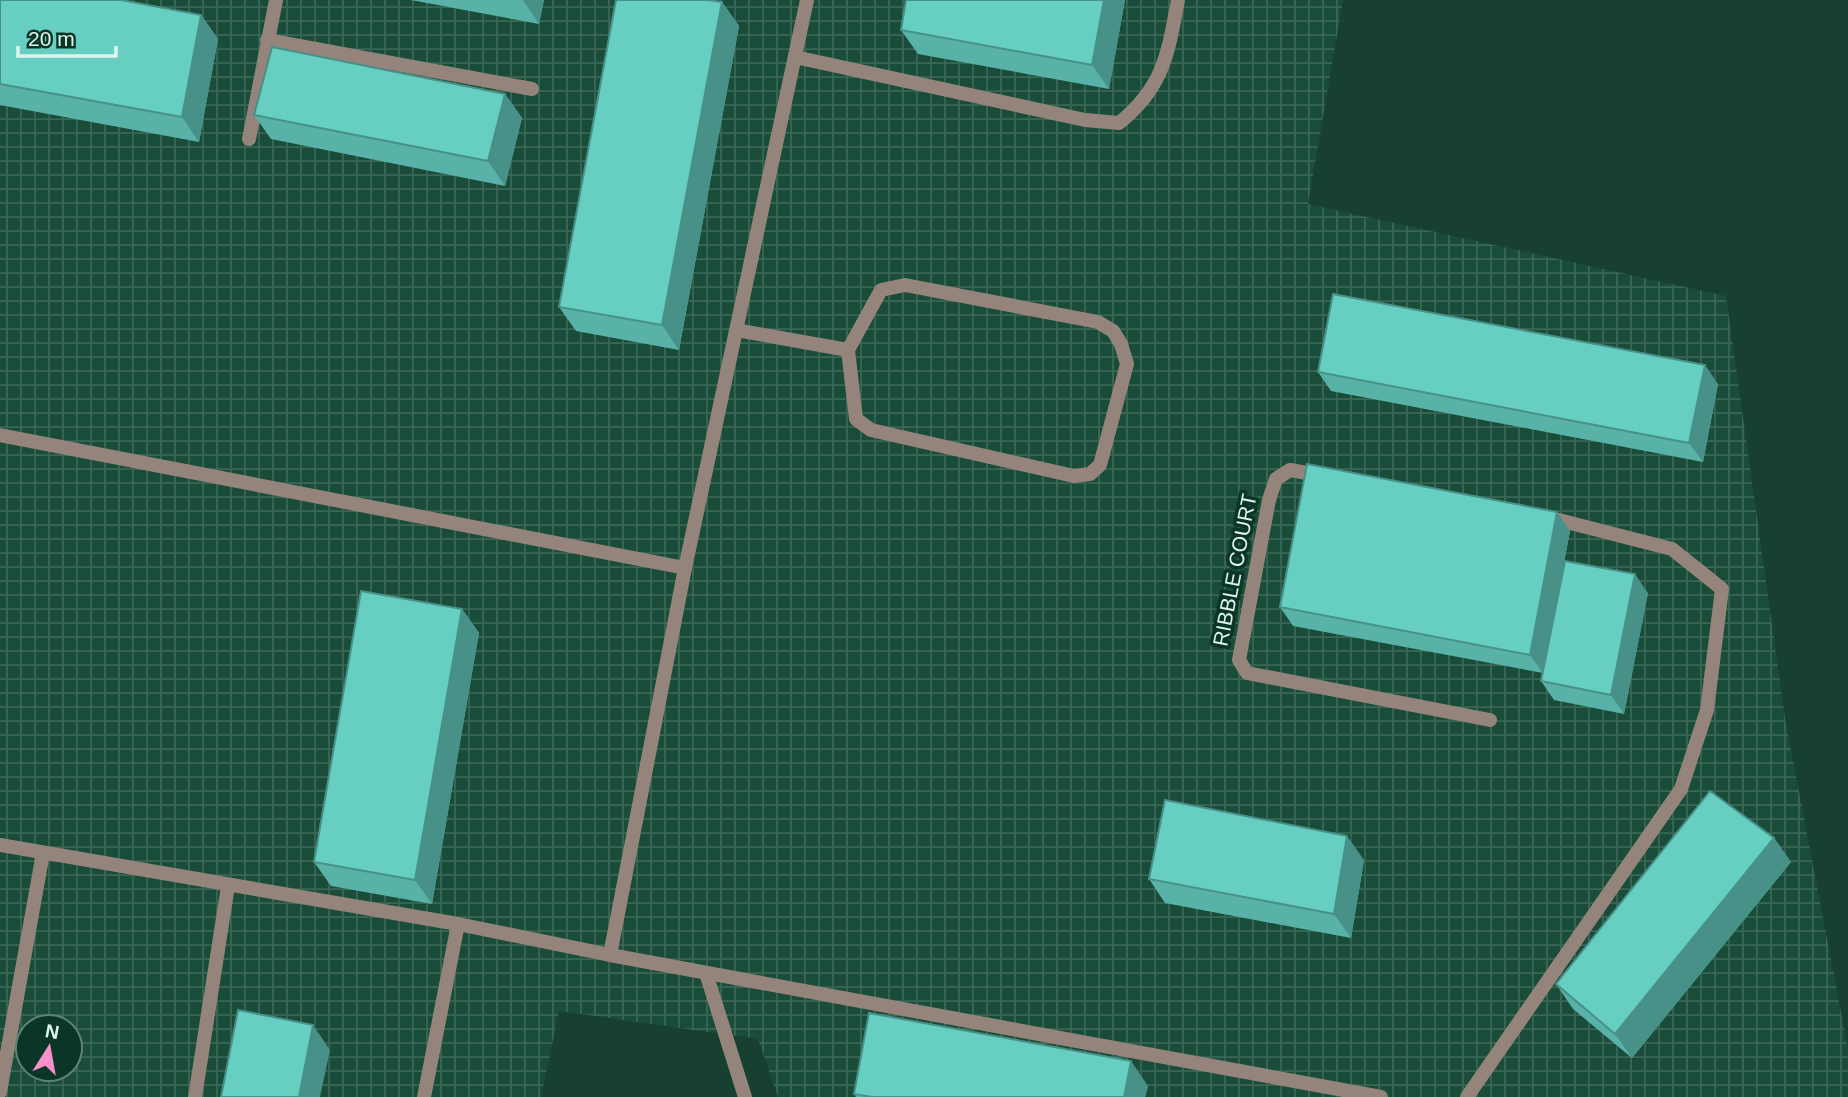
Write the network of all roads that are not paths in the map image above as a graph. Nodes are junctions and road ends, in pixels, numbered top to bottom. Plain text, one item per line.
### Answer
1 (276, 0) edge
2 (807, 0) edge
3 (1178, 0) edge
4 (267, 40) junction
5 (795, 57) junction
6 (532, 89) dead end
7 (249, 139) dead end
8 (736, 330) junction
9 (848, 350) junction
10 (0, 435) edge
11 (1343, 480) edge
12 (1531, 513) edge
13 (685, 568) junction
14 (1490, 720) dead end
15 (0, 845) edge
16 (43, 853) junction
17 (228, 886) junction
18 (458, 924) junction
19 (610, 955) junction
20 (706, 973) junction
21 (0, 1092) edge
22 (195, 1097) edge
23 (424, 1097) edge
24 (745, 1097) edge
25 (1381, 1097) edge
26 (1467, 1097) edge

1 - 4 lane
2 - 5 lane
3 - 5 lane
4 - 6 lane
4 - 7 lane
5 - 8 lane
8 - 9 lane
8 - 13 lane
9 - 9 lane
10 - 13 lane
11 - 14 lane, RIBBLE COURT
12 - 26 lane
13 - 19 lane
15 - 16 lane
16 - 17 lane
16 - 21 lane
17 - 18 lane
17 - 22 lane
18 - 19 lane
18 - 23 lane
19 - 20 lane
20 - 24 lane
20 - 25 lane

